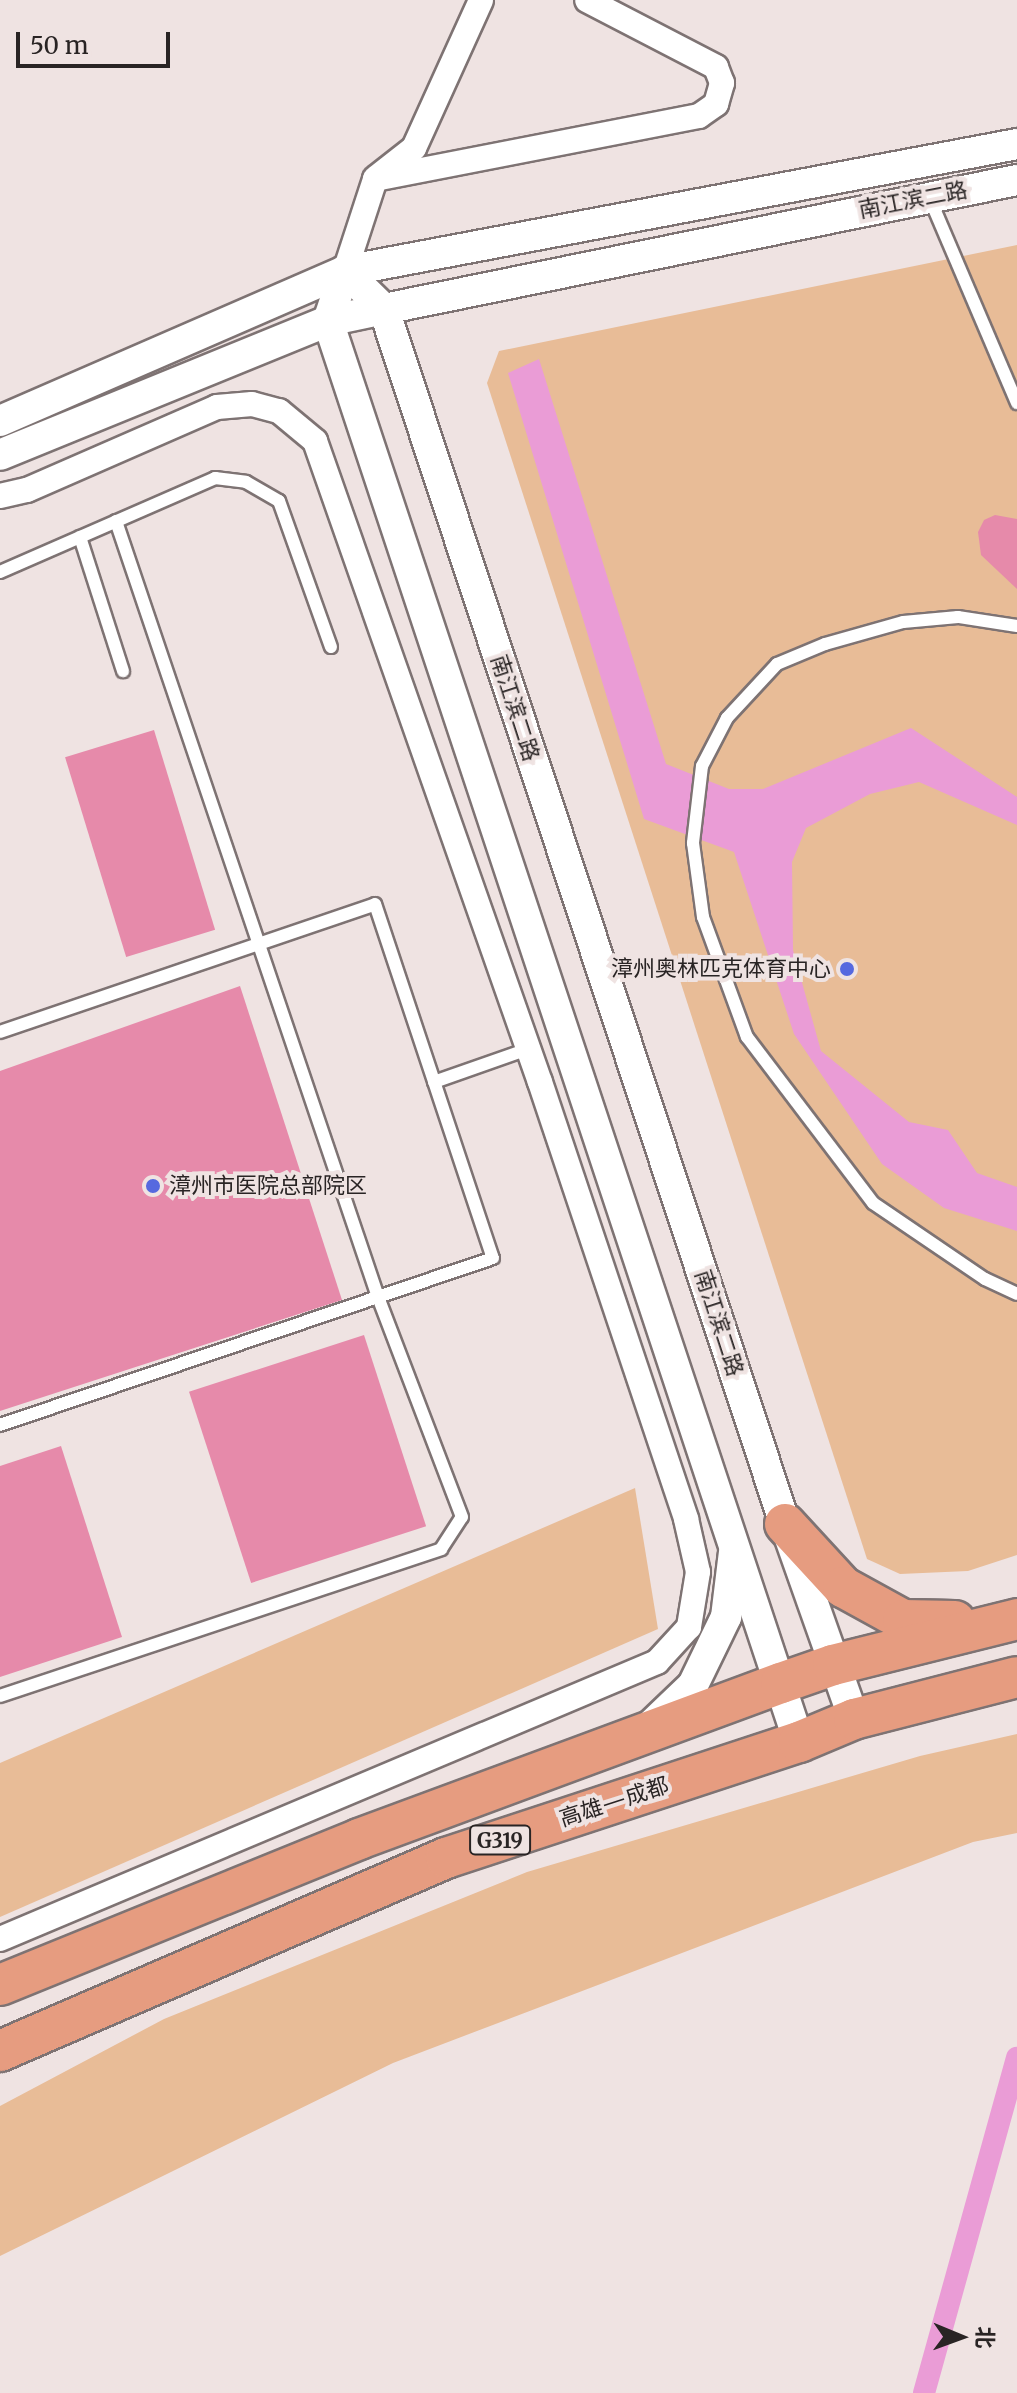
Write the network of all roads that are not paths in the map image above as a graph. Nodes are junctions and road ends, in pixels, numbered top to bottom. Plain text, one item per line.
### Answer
1 (481, 0) edge
2 (587, 0) edge
3 (1017, 144) edge
4 (375, 179) junction
5 (1017, 180) edge
6 (929, 196) junction
7 (345, 271) junction
8 (384, 309) junction
9 (328, 321) junction
10 (1017, 403) edge
11 (0, 421) edge
12 (0, 455) edge
13 (0, 496) edge
14 (116, 521) junction
15 (80, 537) junction
16 (0, 572) edge
17 (1015, 623) edge
18 (331, 647) dead end
19 (123, 671) dead end
20 (259, 944) junction
21 (0, 1032) edge
22 (528, 1049) junction
23 (434, 1082) junction
24 (1017, 1294) edge
25 (378, 1297) junction
26 (0, 1425) edge
27 (785, 1524) junction
28 (735, 1542) junction
29 (1010, 1620) edge
30 (833, 1665) junction
31 (1017, 1677) edge
32 (781, 1683) junction
33 (0, 1696) edge
34 (854, 1719) junction
35 (641, 1735) junction
36 (799, 1742) junction
37 (0, 1939) edge
38 (0, 1985) edge
39 (0, 2051) edge

1 - 4 street
2 - 4 street
3 - 7 street, 南江滨二路
4 - 7 street
5 - 6 street, 南江滨二路
6 - 8 street, 南江滨二路
6 - 10 lane
7 - 8 street
7 - 9 street
7 - 11 street, 南江滨二路
8 - 9 street
8 - 27 street, 南江滨二路
9 - 12 street
9 - 28 street
13 - 22 street
14 - 15 lane
14 - 18 lane
14 - 20 lane
15 - 16 lane
15 - 19 lane
17 - 24 lane
20 - 21 lane
20 - 23 lane
20 - 25 lane
22 - 23 lane
22 - 37 street
23 - 25 lane
25 - 26 lane
25 - 33 lane
27 - 29 highway
27 - 30 street, 南江滨二路
28 - 32 street
28 - 35 street
29 - 30 highway, G319
30 - 32 highway, G319
30 - 34 street, 南江滨二路
31 - 34 highway, 高雄—成都 / G319
32 - 35 highway, G319
32 - 36 street
34 - 36 highway, 高雄—成都 / G319
35 - 38 highway, G319
36 - 39 highway, 高雄—成都 / G319

